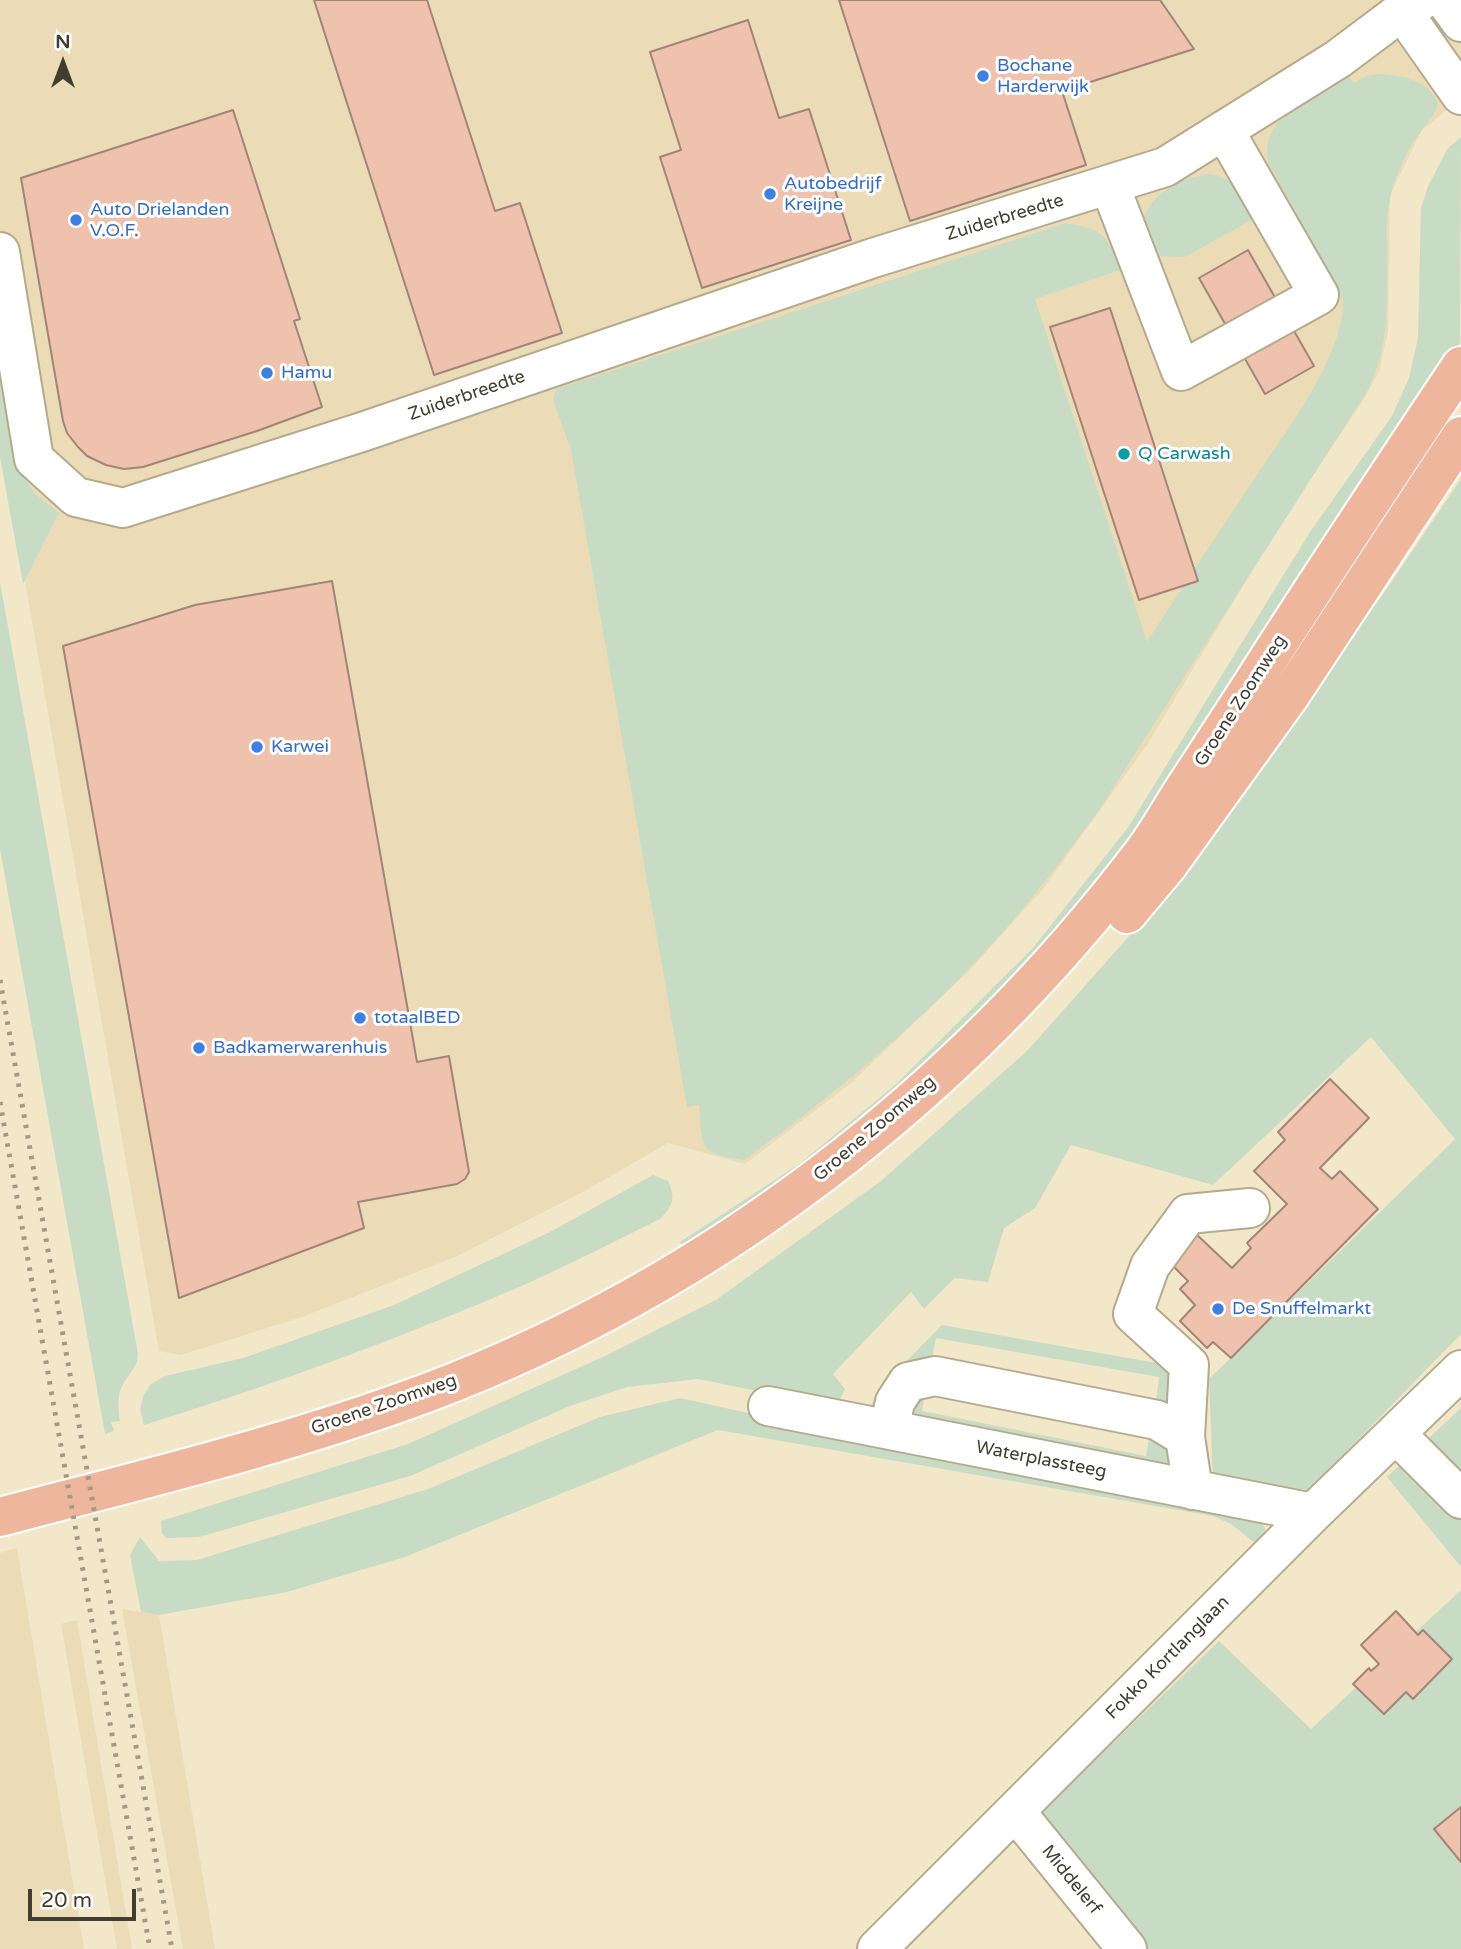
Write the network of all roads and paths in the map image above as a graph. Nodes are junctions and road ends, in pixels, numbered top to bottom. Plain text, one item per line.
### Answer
1 (1445, 0) edge
2 (1412, 6) edge
3 (1461, 22) edge
4 (1461, 95) edge
5 (1224, 130) junction
6 (1110, 186) junction
7 (0, 252) edge
8 (1461, 366) edge
9 (1461, 436) edge
10 (1250, 1208) dead end
11 (1461, 1370) edge
12 (768, 1406) dead end
13 (889, 1430) junction
14 (1396, 1434) junction
15 (1185, 1437) junction
16 (1193, 1490) junction
17 (1461, 1499) edge
18 (1313, 1513) junction
19 (0, 1517) edge
20 (0, 1544) edge
21 (1015, 1811) junction
22 (877, 1949) edge
23 (1127, 1949) edge

1 - 3 street
2 - 4 street, Zuiderbreedte
2 - 5 street, Zuiderbreedte
5 - 6 street, Zuiderbreedte
5 - 6 street
6 - 7 street, Zuiderbreedte
8 - 19 main road, Groene Zoomweg
9 - 20 main road, Groene Zoomweg
10 - 15 street
11 - 14 street, Fokko Kortlanglaan
12 - 13 street, Waterplassteeg
13 - 15 street
13 - 16 street, Waterplassteeg
14 - 17 street
14 - 18 street, Fokko Kortlanglaan
15 - 16 street
16 - 18 street, Waterplassteeg
18 - 21 street, Fokko Kortlanglaan
21 - 22 street, Fokko Kortlanglaan
21 - 23 street, Middelerf

